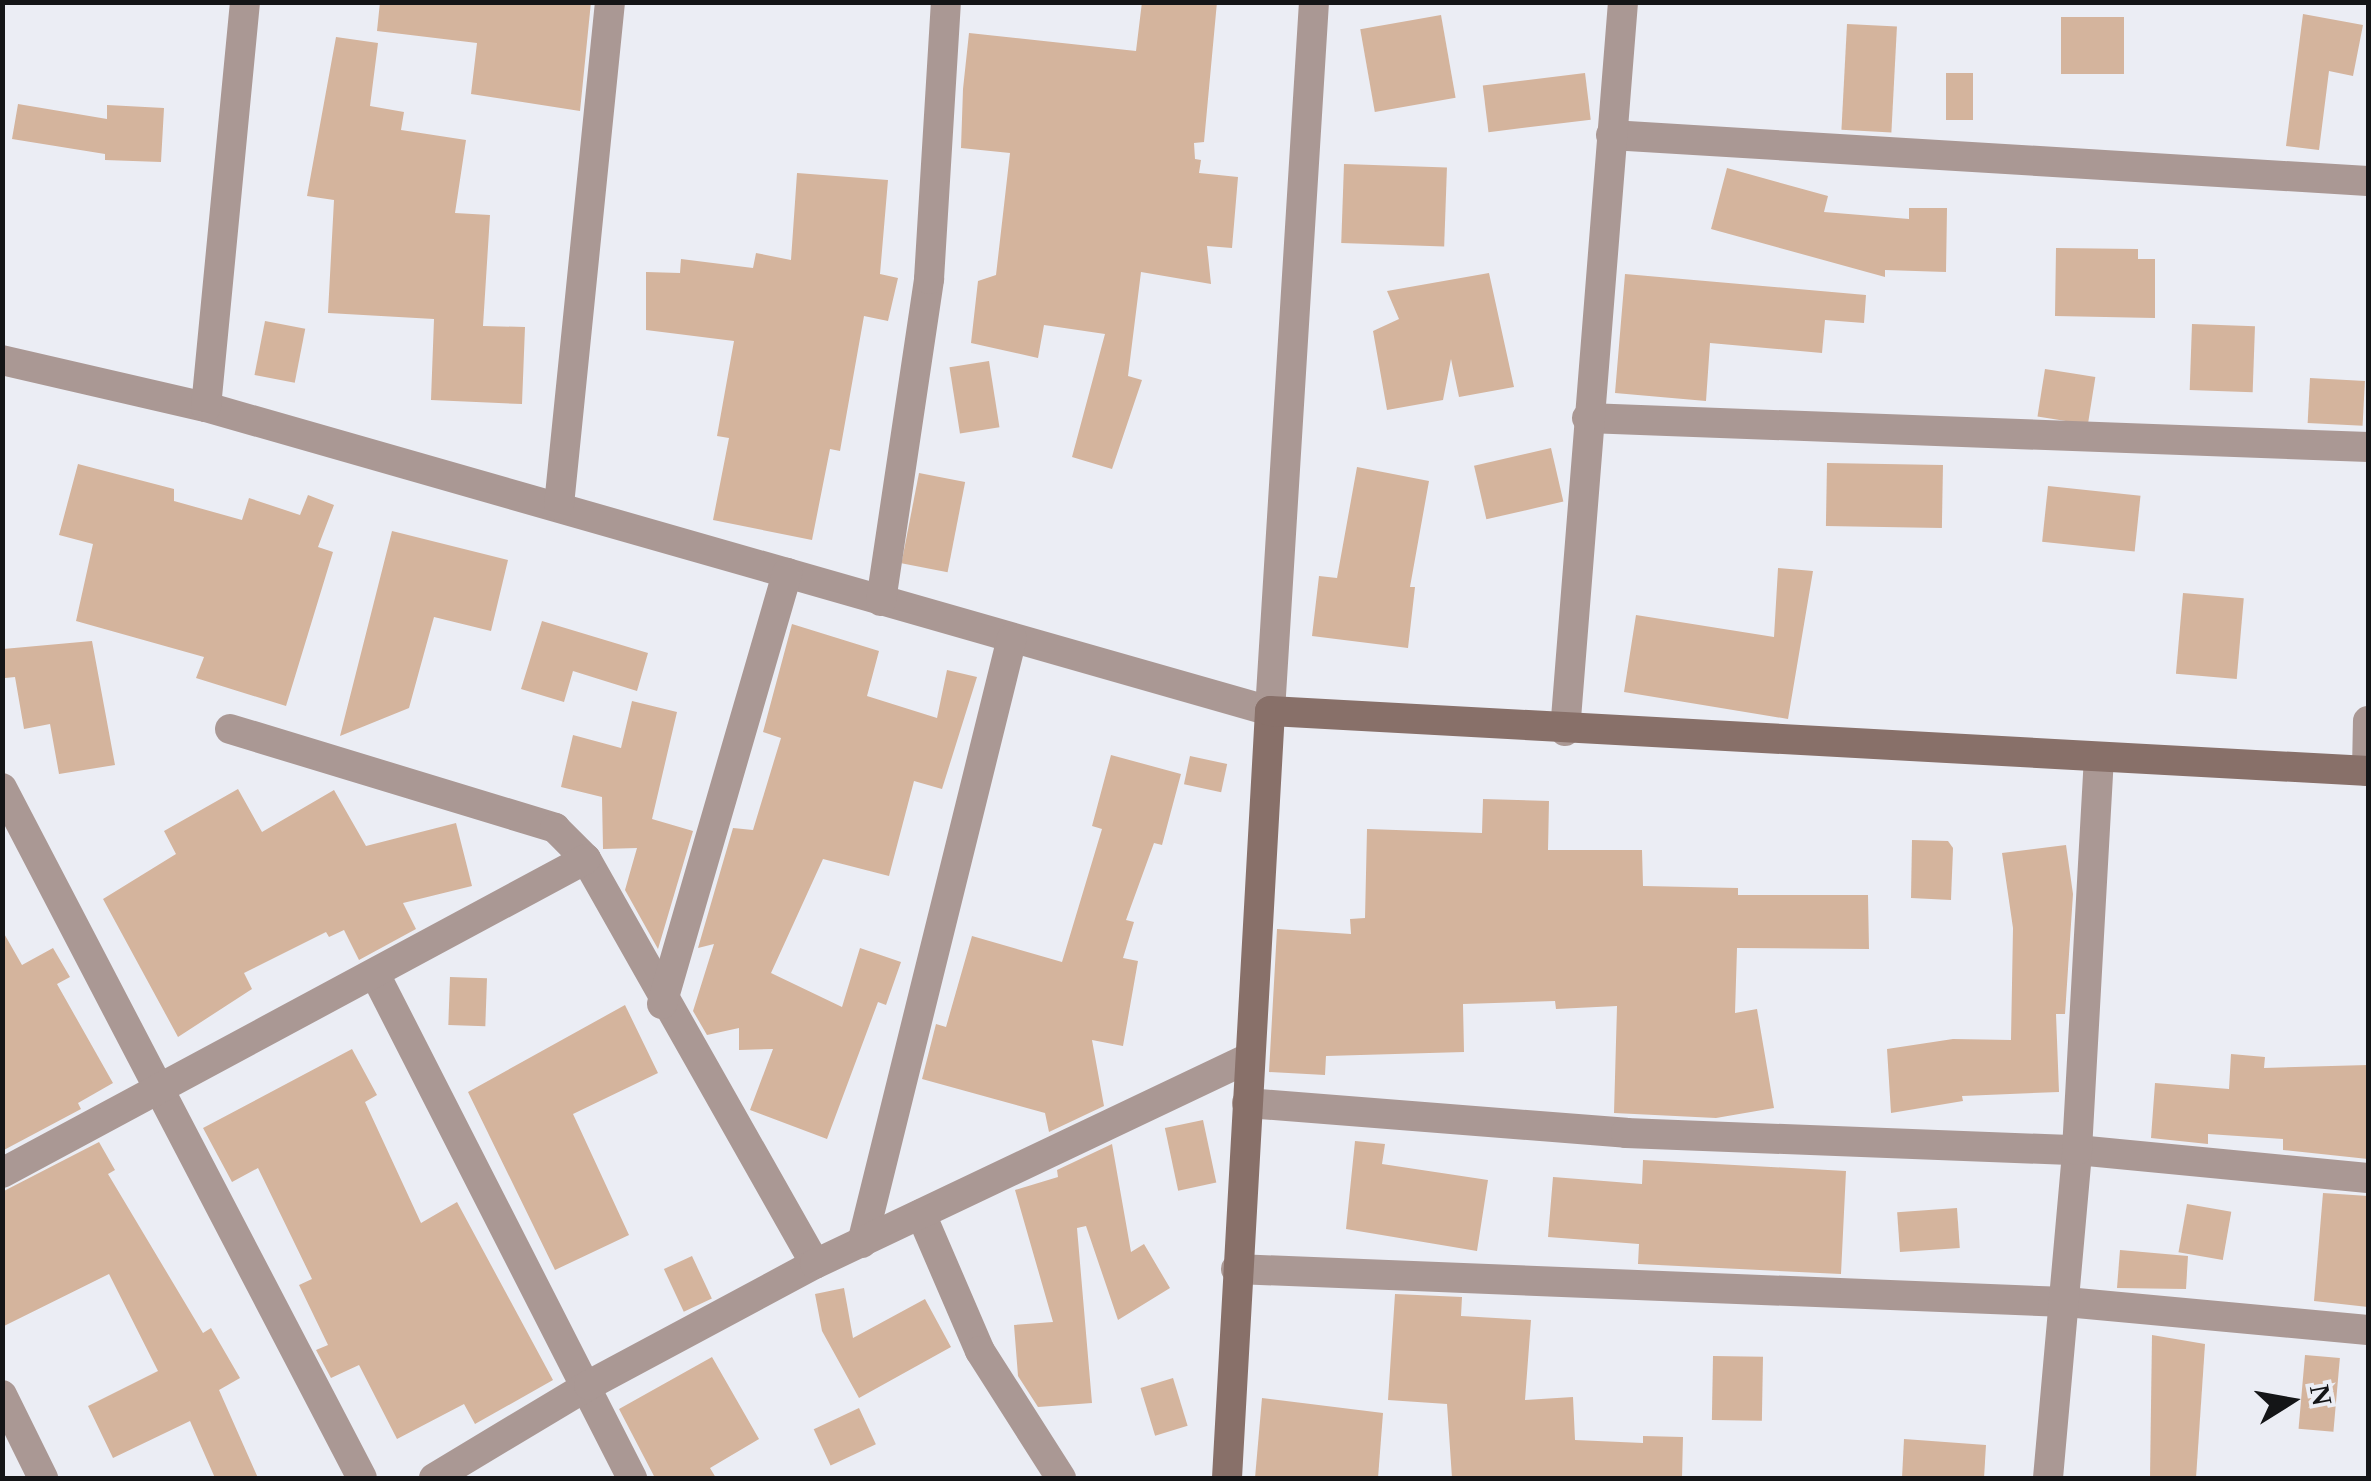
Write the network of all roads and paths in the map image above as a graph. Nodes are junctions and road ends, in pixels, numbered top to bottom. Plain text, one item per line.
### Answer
1 (245, 2) edge
2 (610, 2) edge
3 (946, 2) edge
4 (1314, 2) edge
5 (1622, 2) edge
6 (1611, 135) junction
7 (2368, 181) edge
8 (2, 360) edge
9 (206, 407) junction
10 (1586, 418) junction
11 (2368, 446) edge
12 (558, 505) junction
13 (787, 572) junction
14 (881, 600) junction
15 (1012, 638) junction
16 (1270, 711) junction
17 (2368, 721) edge
18 (230, 729) dead end
19 (1565, 731) junction
20 (2099, 761) junction
21 (2368, 771) edge
22 (2, 788) edge
23 (586, 859) junction
24 (375, 974) junction
25 (662, 1004) junction
26 (1249, 1058) junction
27 (157, 1090) junction
28 (1246, 1103) junction
29 (2077, 1150) junction
30 (2, 1173) edge
31 (2368, 1178) edge
32 (921, 1214) junction
33 (862, 1244) junction
34 (815, 1264) junction
35 (1236, 1269) junction
36 (2066, 1302) junction
37 (2368, 1330) edge
38 (589, 1385) junction
39 (2, 1395) edge
40 (44, 1478) edge
41 (362, 1478) edge
42 (434, 1478) edge
43 (632, 1478) edge
44 (1061, 1478) edge
45 (1227, 1478) edge
46 (2048, 1478) edge

1 - 9 street
2 - 12 street
3 - 14 street
4 - 16 street
5 - 6 street
6 - 7 street
6 - 10 street
8 - 9 street
9 - 12 street
10 - 11 street
10 - 19 street
12 - 13 street
13 - 14 street
13 - 25 street
14 - 15 street
15 - 16 street
15 - 33 street
16 - 19 street
16 - 26 street
17 - 21 street
18 - 23 street
19 - 20 street
20 - 21 street
20 - 29 street
22 - 27 street
23 - 24 street
23 - 25 street
24 - 27 street
24 - 38 street
25 - 34 street
26 - 28 street
26 - 32 street
27 - 30 street
27 - 41 street
28 - 29 street
28 - 35 street
29 - 31 street
29 - 36 street
32 - 33 street
32 - 44 street
33 - 34 street
34 - 38 street
35 - 36 street
35 - 45 street
36 - 37 street
36 - 46 street
38 - 42 street
38 - 43 street
39 - 40 street

